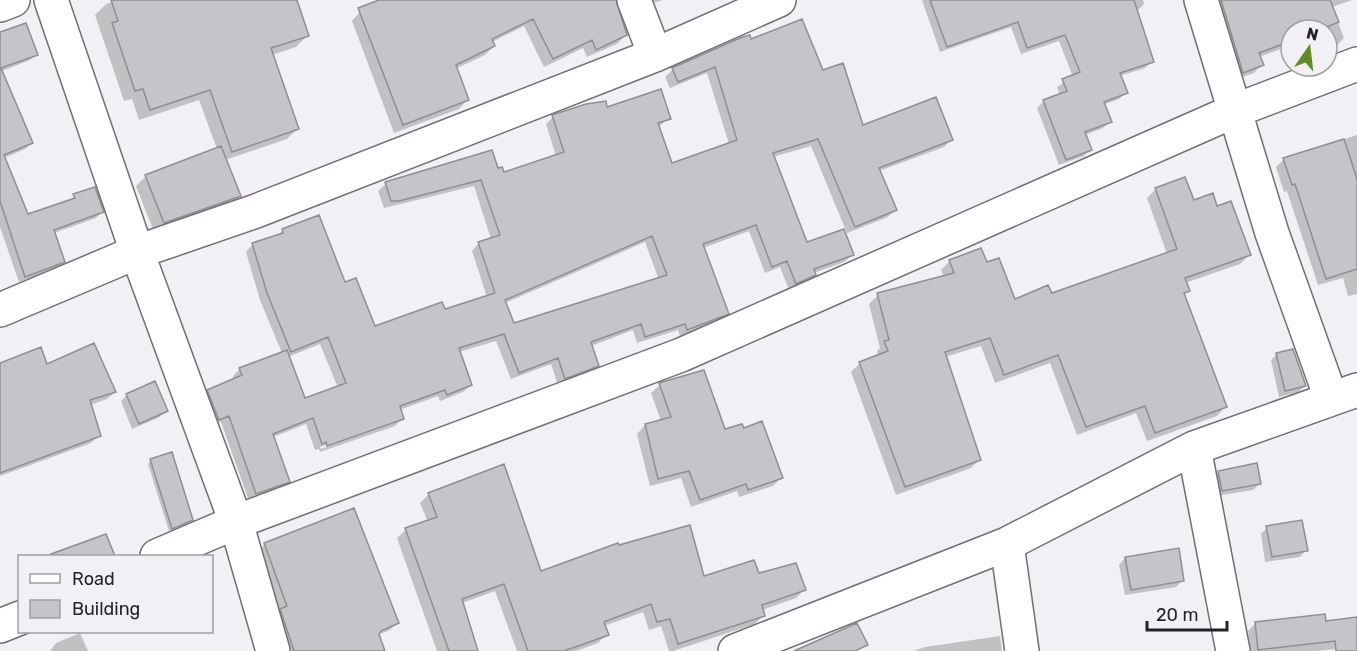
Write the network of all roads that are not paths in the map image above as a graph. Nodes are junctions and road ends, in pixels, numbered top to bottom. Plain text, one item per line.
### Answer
1 (13, 0) edge
2 (51, 0) edge
3 (634, 0) edge
4 (779, 0) edge
5 (1201, 0) edge
6 (0, 5) edge
7 (655, 55) junction
8 (1357, 64) edge
9 (1234, 111) junction
10 (137, 252) junction
11 (0, 310) edge
12 (1344, 394) edge
13 (1194, 448) junction
14 (236, 522) junction
15 (1007, 544) junction
16 (159, 555) edge
17 (18, 619) edge
18 (0, 626) edge
19 (273, 651) edge
20 (735, 651) edge
21 (1022, 651) edge
22 (1233, 651) edge

1 - 6 street
2 - 10 street
3 - 7 street
4 - 7 street
5 - 9 street
7 - 10 street
8 - 9 street
9 - 12 street
9 - 14 street
10 - 11 street
10 - 14 street
12 - 13 street
13 - 15 street
13 - 22 street
14 - 16 street
14 - 19 street
15 - 20 street
15 - 21 street
17 - 18 street

